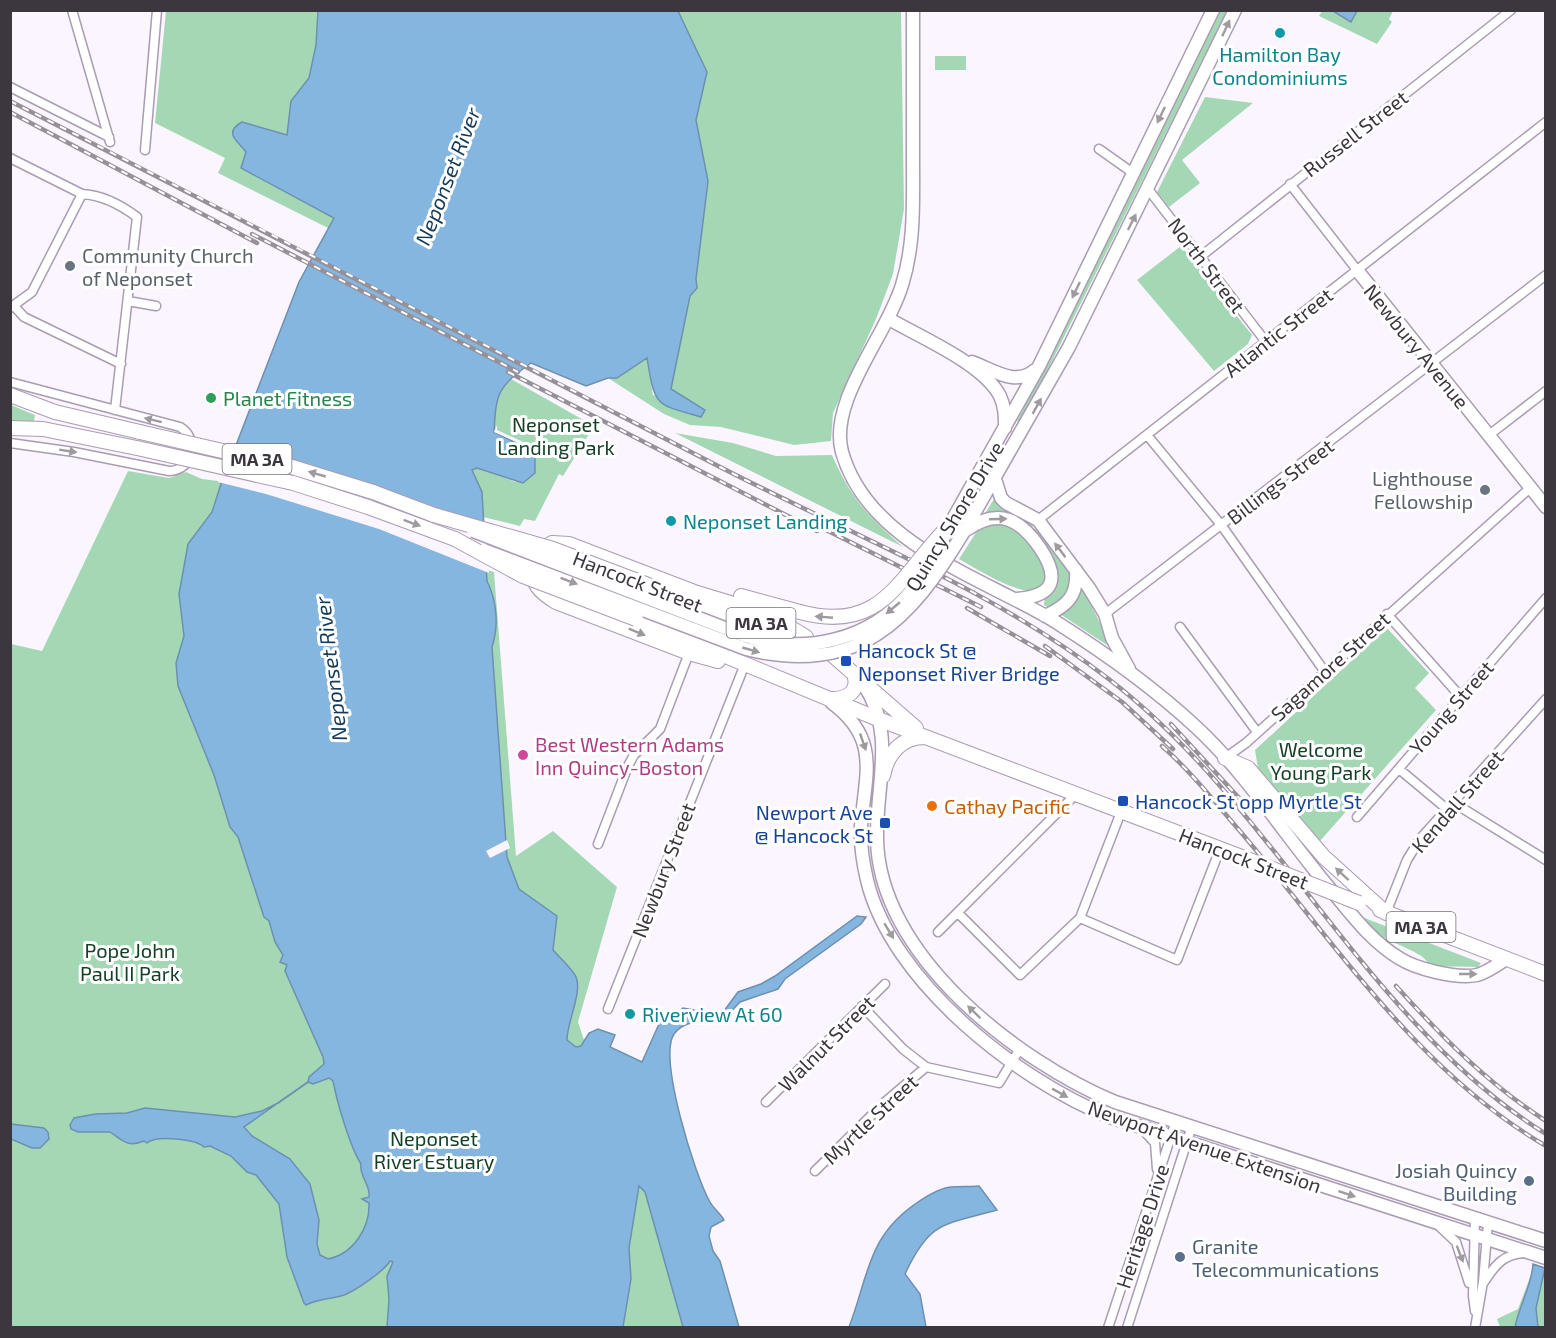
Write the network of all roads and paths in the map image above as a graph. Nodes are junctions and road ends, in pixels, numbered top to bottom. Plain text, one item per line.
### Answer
1 (72, 10) edge
2 (157, 10) edge
3 (913, 10) edge
4 (1213, 10) edge
5 (1234, 10) edge
6 (1511, 10) edge
7 (10, 87) edge
8 (1545, 122) edge
9 (1099, 149) dead end
10 (145, 150) dead end
11 (10, 158) edge
12 (1133, 173) junction
13 (1290, 184) junction
14 (1149, 189) junction
15 (82, 194) junction
16 (1200, 257) junction
17 (1357, 270) junction
18 (1545, 275) edge
19 (128, 302) junction
20 (156, 306) dead end
21 (12, 307) edge
22 (889, 319) junction
23 (1266, 342) junction
24 (954, 356) junction
25 (121, 364) junction
26 (1431, 364) junction
27 (1039, 366) junction
28 (10, 382) edge
29 (1545, 391) edge
30 (10, 395) edge
31 (115, 410) junction
32 (10, 428) edge
33 (1004, 432) junction
34 (1147, 435) junction
35 (1489, 435) junction
36 (10, 443) edge
37 (995, 480) junction
38 (1530, 488) junction
39 (1545, 507) edge
40 (434, 515) junction
41 (1038, 520) junction
42 (949, 526) junction
43 (1222, 526) junction
44 (963, 533) junction
45 (455, 538) junction
46 (1076, 570) junction
47 (651, 581) junction
48 (1545, 598) edge
49 (1017, 599) junction
50 (1105, 614) junction
51 (1388, 614) junction
52 (1046, 616) junction
53 (1180, 627) dead end
54 (689, 653) junction
55 (745, 664) junction
56 (1325, 672) junction
57 (1134, 676) junction
58 (857, 677) junction
59 (1460, 696) junction
60 (827, 698) junction
61 (1545, 699) edge
62 (878, 719) junction
63 (1257, 732) junction
64 (927, 737) junction
65 (942, 743) junction
66 (1224, 758) junction
67 (1399, 768) junction
68 (883, 776) junction
69 (1076, 794) junction
70 (1451, 806) junction
71 (1121, 812) junction
72 (1357, 817) dead end
73 (598, 844) dead end
74 (1220, 849) junction
75 (1545, 860) edge
76 (958, 913) junction
77 (1386, 913) junction
78 (1080, 918) junction
79 (939, 932) dead end
80 (1506, 959) junction
81 (1545, 974) edge
82 (885, 984) dead end
83 (862, 1006) junction
84 (608, 1010) dead end
85 (1019, 1050) junction
86 (1011, 1063) junction
87 (926, 1067) junction
88 (766, 1102) dead end
89 (1175, 1124) junction
90 (1138, 1126) junction
91 (1191, 1129) junction
92 (1171, 1138) junction
93 (1186, 1142) junction
94 (815, 1171) dead end
95 (1157, 1176) junction
96 (1474, 1219) junction
97 (1433, 1221) junction
98 (1488, 1223) junction
99 (1473, 1234) junction
100 (1486, 1239) junction
101 (1545, 1241) edge
102 (1529, 1252) junction
103 (1545, 1258) edge
104 (1483, 1282) junction
105 (1473, 1296) junction
106 (1476, 1315) junction
107 (1108, 1328) edge
108 (1127, 1328) edge
109 (1475, 1328) edge

1 - 7 street
2 - 10 street
3 - 22 main road
4 -> 12 main road, Quincy Shore Drive
14 -> 5 main road, Quincy Shore Drive
6 - 13 street, Russell Street
8 - 17 street, Atlantic Street
9 - 12 street
11 - 15 street
12 -> 27 main road, Quincy Shore Drive
13 - 16 street, Russell Street
13 - 17 street, Newbury Avenue
14 - 16 street, North Street
37 -> 14 main road, Quincy Shore Drive
15 - 19 street
15 - 21 street
16 - 23 street, North Street
17 - 23 street, Atlantic Street
17 - 26 main road, Newbury Avenue
18 - 26 street, Billings Street
19 - 20 street
19 - 25 street
21 - 25 street
22 - 24 main road
22 - 49 main road
23 - 34 street, Atlantic Street
24 - 27 main road
24 - 33 main road
25 - 31 street
26 - 35 main road, Newbury Avenue
26 - 43 street, Billings Street
27 - 33 main road, Quincy Shore Drive
28 - 31 street
29 - 35 street
40 -> 30 main road, Hancock Street / MA 3A, bridge
36 -> 31 street
32 -> 45 main road, Hancock Street / MA 3A, bridge
33 - 42 main road, Quincy Shore Drive
34 - 41 street, Atlantic Street
34 - 43 street
35 - 38 main road, Newbury Avenue
37 - 41 main road
37 - 44 main road, Quincy Shore Drive
38 - 39 main road, Newbury Avenue
38 - 51 street, Sagamore Street
42 -> 40 main road, Quincy Shore Drive, bridge
40 - 47 main road, Hancock Street / MA 3A, bridge
46 -> 41 main road
42 -> 47 main road, bridge
43 - 50 street, Billings Street
43 - 56 street
45 -> 44 main road, Quincy Shore Drive, bridge
44 -> 49 main road
45 - 55 main road, Hancock Street / MA 3A, bridge
46 - 50 main road
46 - 52 main road
47 -> 54 main road
47 - 58 main road, Hancock Street / MA 3A
48 - 59 street, Young Street
49 - 52 main road
50 - 57 main road
51 - 56 street, Sagamore Street
51 - 59 street
52 - 57 main road
53 - 63 street
54 - 55 main road
54 - 73 street
55 - 60 main road, Hancock Street / MA 3A
55 - 84 street, Newbury Street
56 - 63 street, Sagamore Street
57 - 66 main road
58 - 60 main road
58 - 62 main road, Newport Avenue Extension
58 - 65 main road, Hancock Street / MA 3A
59 - 67 street, Young Street
60 - 62 main road, Hancock Street / MA 3A
60 -> 86 main road, Newport Avenue Extension
61 - 70 street, Kendall Street
62 - 64 main road, Hancock Street / MA 3A
62 - 68 main road, Newport Avenue Extension
63 - 66 street, Sagamore Street
64 - 65 main road, Hancock Street / MA 3A
64 - 68 main road
65 - 69 main road, Hancock Street / MA 3A
77 -> 66 main road
66 -> 80 main road
67 - 70 street
67 - 72 street, Young Street
85 -> 68 main road, Newport Avenue Extension
69 - 71 main road, Hancock Street / MA 3A
69 - 76 street
70 - 75 street
70 - 77 street, Kendall Street
71 - 74 main road, Hancock Street / MA 3A
71 - 78 street
74 - 77 main road, Hancock Street / MA 3A, bridge
74 - 78 street
76 - 78 street
76 - 79 street
77 - 80 main road, Hancock Street / MA 3A
80 - 81 main road, Hancock Street / MA 3A
82 - 83 street, Walnut Street
83 - 87 street
83 - 88 street, Walnut Street
85 - 86 street
85 - 89 main road, Newport Avenue Extension
86 - 87 street
86 -> 90 main road, Newport Avenue Extension
87 - 94 street, Myrtle Street
89 - 91 main road, Newport Avenue Extension
89 - 92 street, Heritage Drive
90 - 92 main road, Newport Avenue Extension
90 - 95 street
91 - 93 street, Heritage Drive
91 - 96 main road, Newport Avenue Extension
92 - 93 main road, Newport Avenue Extension
92 - 95 street, Heritage Drive
93 -> 97 main road, Newport Avenue Extension
93 - 108 street, Heritage Drive
95 - 107 street, Heritage Drive
96 - 98 main road, Newport Avenue Extension
96 - 99 street
97 - 99 main road, Newport Avenue Extension
97 -> 105 street
98 - 100 street
98 - 101 main road, Newport Avenue Extension
99 - 100 main road, Newport Avenue Extension
99 - 105 street
100 - 102 main road, Newport Avenue Extension
100 - 104 street
102 - 103 main road, Newport Avenue Extension
102 - 104 street
104 - 106 street
105 - 106 street
106 - 109 street

